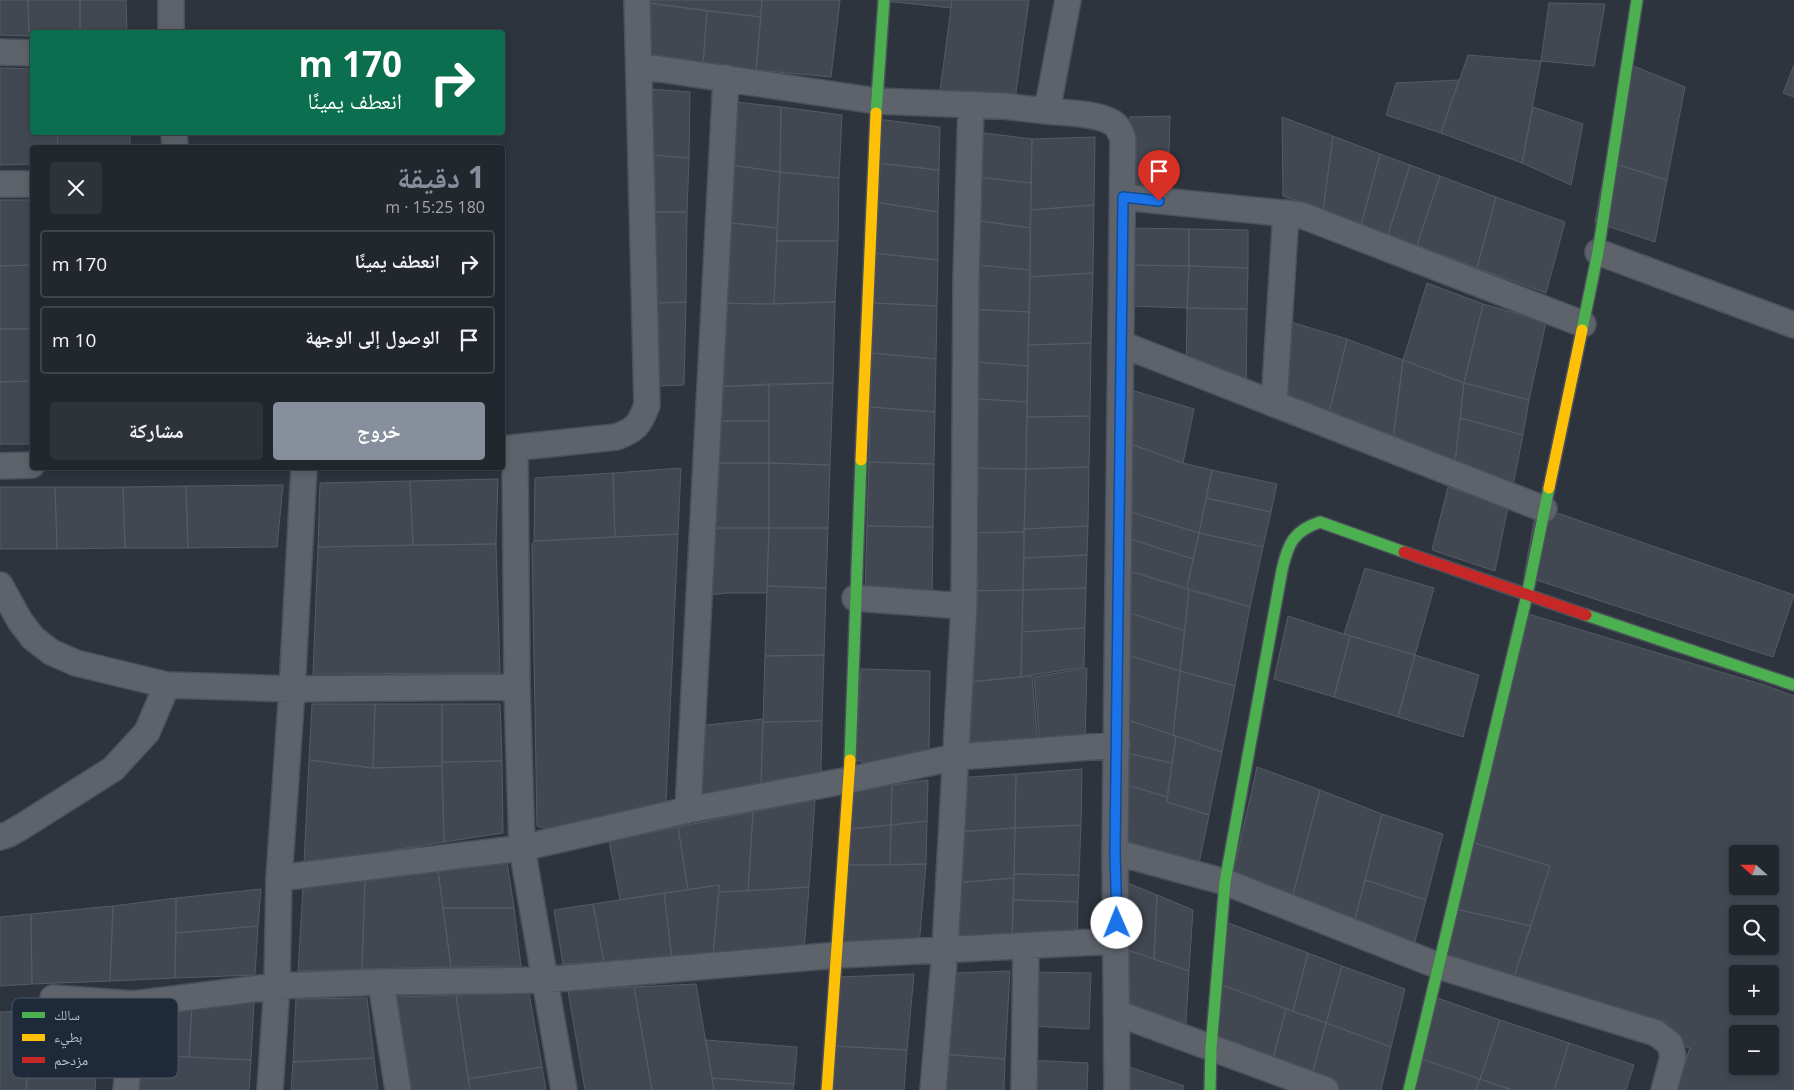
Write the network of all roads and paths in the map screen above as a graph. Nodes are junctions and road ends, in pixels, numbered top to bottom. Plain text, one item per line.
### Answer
1 (170, 0) edge
2 (637, 0) edge
3 (884, 0) edge
4 (1068, 0) edge
5 (1637, 0) edge
6 (171, 30) edge
7 (0, 52) edge
8 (30, 54) edge
9 (639, 66) junction
10 (726, 78) junction
11 (878, 101) junction
12 (971, 105) junction
13 (1047, 111) junction
14 (0, 184) edge
15 (30, 184) edge
16 (1123, 197) junction
17 (1286, 213) junction
18 (1598, 252) junction
19 (1583, 324) junction
20 (1794, 325) edge
21 (1121, 344) junction
22 (1274, 404) junction
23 (509, 449) edge
24 (30, 465) edge
25 (0, 466) edge
26 (304, 470) edge
27 (1544, 509) junction
28 (0, 585) edge
29 (1527, 596) junction
30 (855, 598) junction
31 (964, 606) junction
32 (167, 685) junction
33 (1794, 685) edge
34 (517, 687) junction
35 (292, 689) junction
36 (1117, 745) junction
37 (956, 757) junction
38 (849, 780) junction
39 (688, 810) junction
40 (0, 837) edge
41 (522, 848) junction
42 (1115, 852) junction
43 (279, 878) junction
44 (1225, 882) junction
45 (1117, 941) junction
46 (1026, 946) junction
47 (945, 950) junction
48 (838, 955) junction
49 (1439, 966) junction
50 (544, 980) junction
51 (381, 982) junction
52 (277, 986) junction
53 (178, 998) edge
54 (1117, 1013) junction
55 (1211, 1048) junction
56 (270, 1090) edge
57 (398, 1090) edge
58 (564, 1090) edge
59 (827, 1090) edge
60 (933, 1090) edge
61 (1024, 1090) edge
62 (1117, 1090) edge
63 (1210, 1090) edge
64 (1326, 1090) edge
65 (1409, 1090) edge
66 (1664, 1090) edge

1 - 6 street
2 - 9 street
3 - 11 street
4 - 13 street
5 - 18 street
7 - 8 street
9 - 10 street
9 - 23 street
10 - 11 street
10 - 39 street
11 - 12 street
11 - 30 street
12 - 13 street
12 - 31 street
13 - 16 street
14 - 15 street
16 - 17 street
16 - 21 street
17 - 19 street
17 - 22 street
18 - 19 street
18 - 20 street
19 - 27 street
21 - 22 street
21 - 36 street
22 - 27 street
23 - 34 street
24 - 25 street
26 - 35 street
27 - 29 street
28 - 32 street
29 - 33 street
29 - 44 street
29 - 49 street
30 - 31 street
30 - 38 street
31 - 37 street
32 - 35 street
32 - 40 street
34 - 35 street
34 - 41 street
35 - 43 street
36 - 37 street
36 - 42 street
37 - 38 street
37 - 47 street
38 - 39 street
38 - 48 street
39 - 41 street
41 - 43 street
41 - 50 street
42 - 44 street
42 - 45 street
43 - 52 street
44 - 49 street
44 - 55 street
45 - 46 street
45 - 54 street
46 - 47 street
46 - 61 street
47 - 48 street
47 - 60 street
48 - 50 street
48 - 59 street
49 - 65 street
49 - 66 street
50 - 51 street
50 - 58 street
51 - 52 street
51 - 57 street
52 - 53 street
52 - 56 street
54 - 55 street
54 - 62 street
55 - 63 street
55 - 64 street

